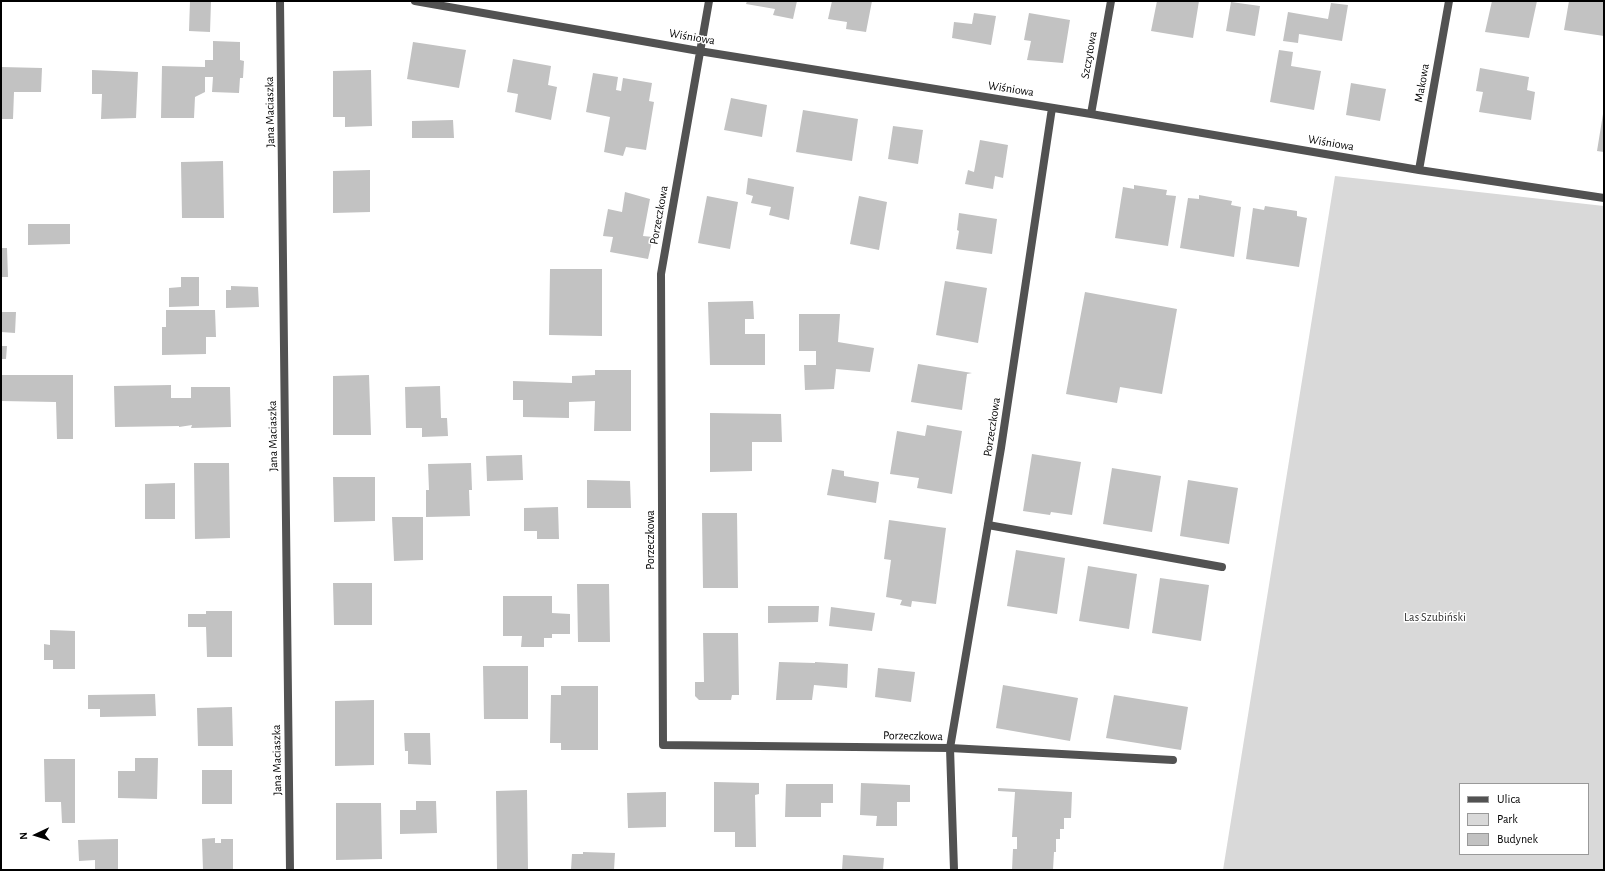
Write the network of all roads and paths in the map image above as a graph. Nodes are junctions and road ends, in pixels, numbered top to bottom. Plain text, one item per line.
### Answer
1 (280, 1) edge
2 (416, 1) edge
3 (709, 1) edge
4 (1111, 1) edge
5 (1449, 1) edge
6 (699, 51) junction
7 (1052, 108) junction
8 (1091, 114) junction
9 (1419, 170) junction
10 (1604, 198) edge
11 (988, 525) junction
12 (1222, 566) dead end
13 (950, 748) junction
14 (1173, 760) dead end
15 (290, 870) edge
16 (954, 870) edge

1 - 15 street, Jana Maciaszka
2 - 6 street, Wiśniowa
3 - 6 street
4 - 8 street, Szczytowa
5 - 9 street, Makowa
6 - 7 street, Wiśniowa
6 - 13 street, Porzeczkowa
7 - 8 street, Wiśniowa
7 - 11 street, Porzeczkowa
8 - 9 street, Wiśniowa
9 - 10 street, Wiśniowa
11 - 12 street
11 - 13 street, Porzeczkowa
13 - 14 street
13 - 16 street, Porzeczkowa

